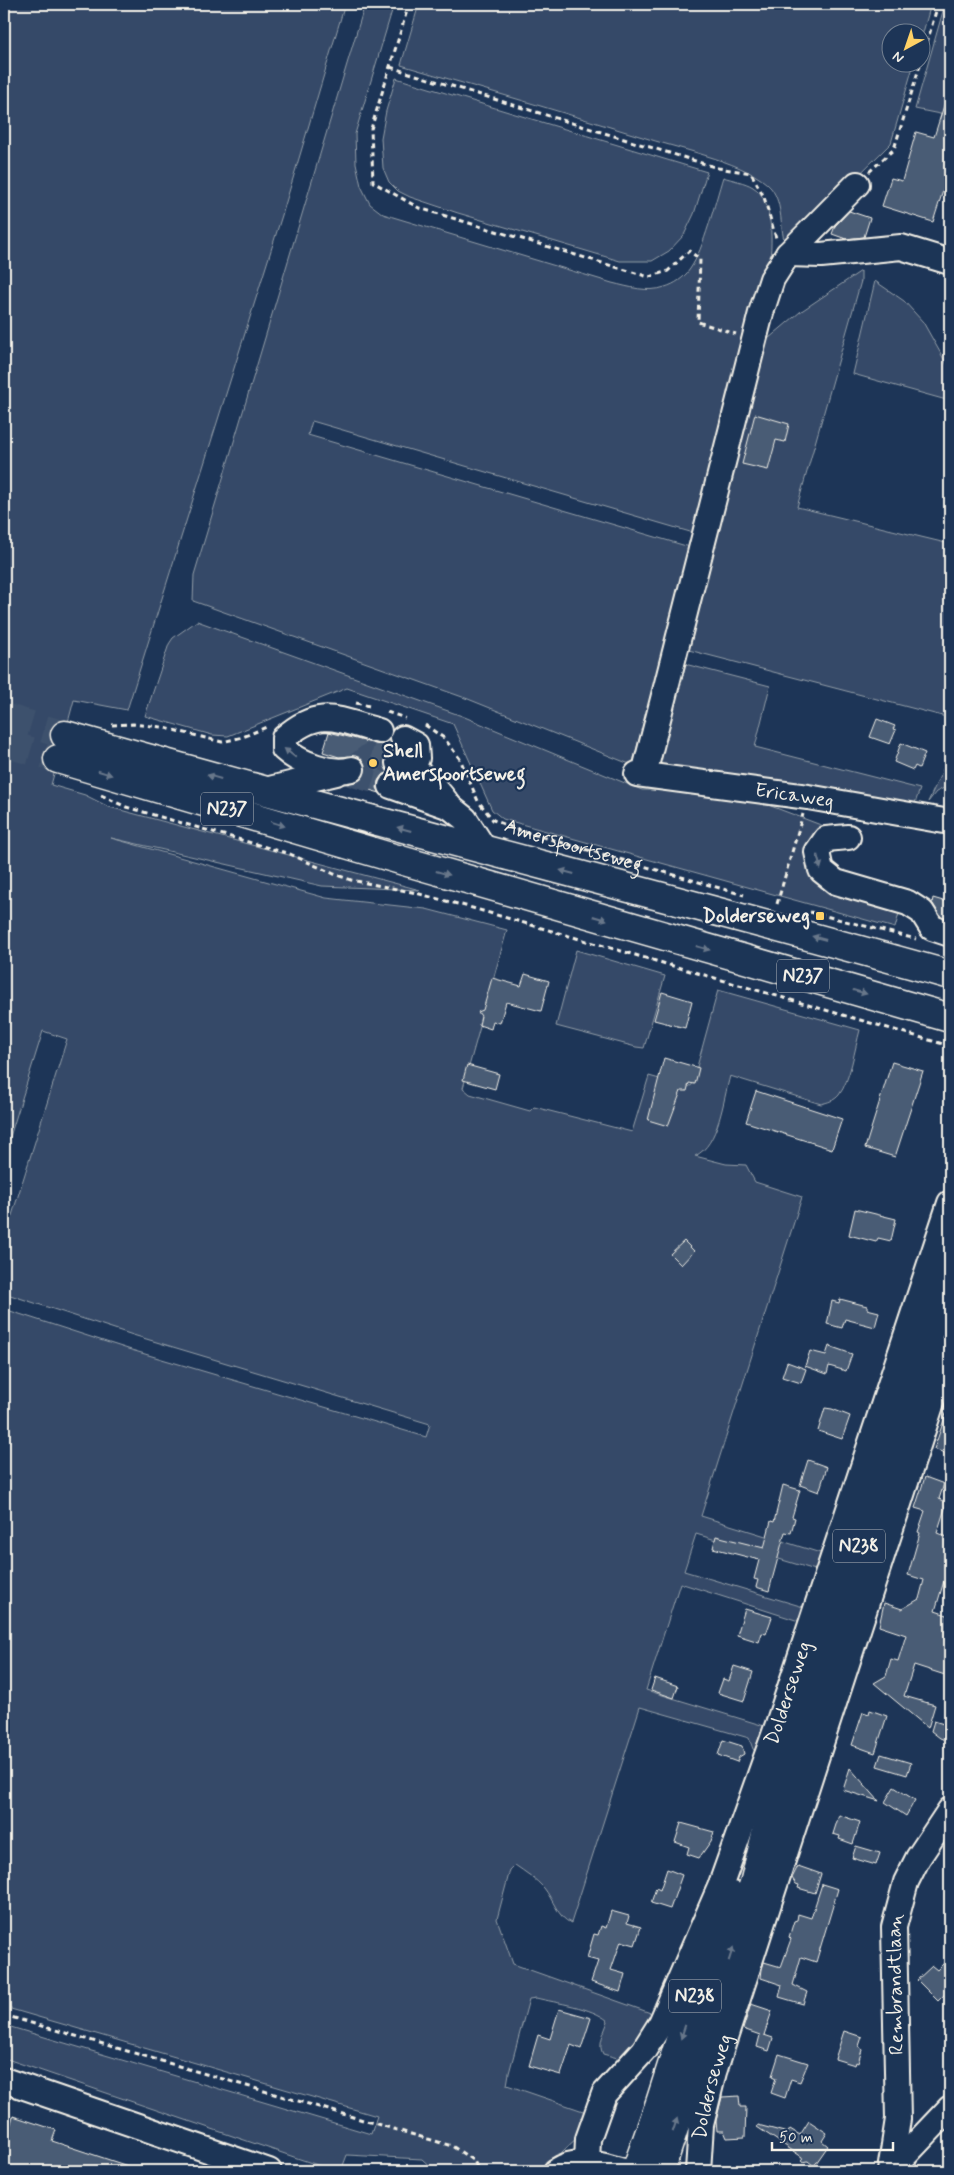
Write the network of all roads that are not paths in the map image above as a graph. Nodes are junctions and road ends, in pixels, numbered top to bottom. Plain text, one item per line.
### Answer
1 (857, 184) road end
2 (788, 254) junction
3 (950, 262) edge
4 (379, 720) road end
5 (408, 726) road end
6 (391, 786) tunnel mouth
7 (261, 791) junction
8 (450, 807) junction
9 (950, 822) edge
10 (848, 837) dead end
11 (485, 850) junction
12 (950, 934) edge
13 (950, 975) edge
14 (950, 1018) edge
15 (950, 1203) edge
16 (950, 1266) edge
17 (950, 1347) edge
18 (950, 1810) edge
19 (768, 1826) junction
20 (4, 2080) edge
21 (950, 2108) edge
22 (587, 2162) junction
23 (269, 2171) edge
24 (556, 2171) edge
25 (624, 2171) edge
26 (636, 2171) edge
27 (660, 2171) edge
28 (698, 2171) edge
29 (890, 2171) edge

1 - 2 street
2 - 3 street
2 - 9 street, Ericaweg
7 -> 4 street, Amersfoortseweg
5 - 8 street, Amersfoortseweg
6 - 8 street, Amersfoortseweg
11 -> 7 main road, Amersfoortseweg / N237
7 -> 14 main road, Amersfoortseweg / N237
8 - 11 street, Amersfoortseweg
10 -> 12 street
13 -> 11 main road, Amersfoortseweg / N237
15 - 22 street, Dolderseweg
16 - 19 main road, Dolderseweg / N238
17 - 28 street, Dolderseweg
18 - 29 street, Rembrandtlaan
19 -> 26 main road, Dolderseweg / N238
27 -> 19 main road, Dolderseweg / N238
20 - 23 street
21 - 29 street
22 - 24 street
22 - 25 street

